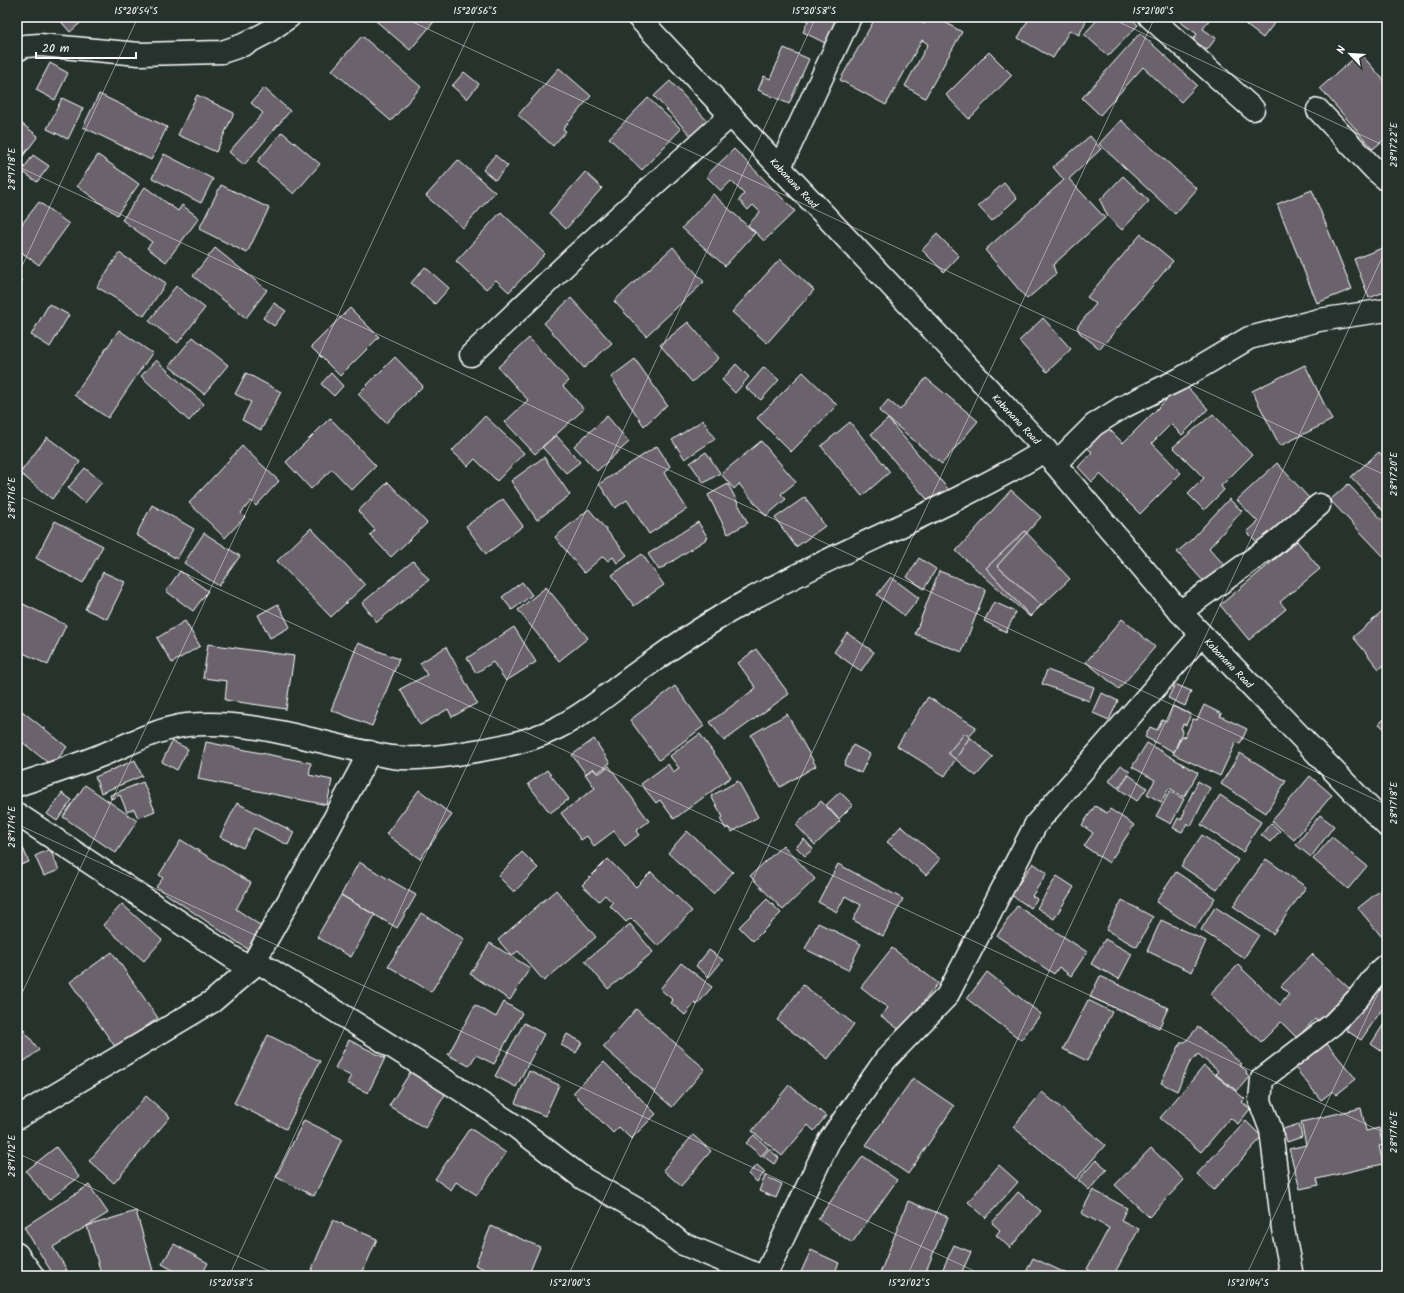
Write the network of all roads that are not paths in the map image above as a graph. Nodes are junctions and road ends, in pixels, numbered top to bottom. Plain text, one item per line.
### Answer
1 (289, 17) edge
2 (638, 17) edge
3 (850, 17) edge
4 (1150, 17) edge
5 (17, 50) edge
6 (1253, 109) dead end
7 (1318, 110) dead end
8 (731, 115) junction
9 (780, 167) junction
10 (1387, 180) edge
11 (1387, 310) edge
12 (471, 355) dead end
13 (1050, 457) junction
14 (1319, 505) dead end
15 (1180, 612) junction
16 (1201, 635) junction
17 (370, 752) junction
18 (17, 785) edge
19 (17, 814) edge
20 (1387, 826) edge
21 (1387, 964) edge
22 (252, 965) junction
23 (17, 1118) edge
24 (17, 1254) edge
25 (33, 1276) edge
26 (760, 1276) edge
27 (765, 1276) edge
28 (1292, 1276) edge

1 - 5 street
2 - 8 street, Kabanana Road
3 - 9 street
4 - 6 street
7 - 10 street
8 - 9 street, Kabanana Road
8 - 12 street
9 - 13 street, Kabanana Road
11 - 13 street
13 - 15 street, Kabanana Road
13 - 17 street
14 - 15 street
15 - 16 street, Kabanana Road
16 - 20 street, Kabanana Road
16 - 27 street
17 - 18 street
17 - 22 street
19 - 22 street
21 - 28 street
22 - 23 street
22 - 26 street
24 - 25 street

